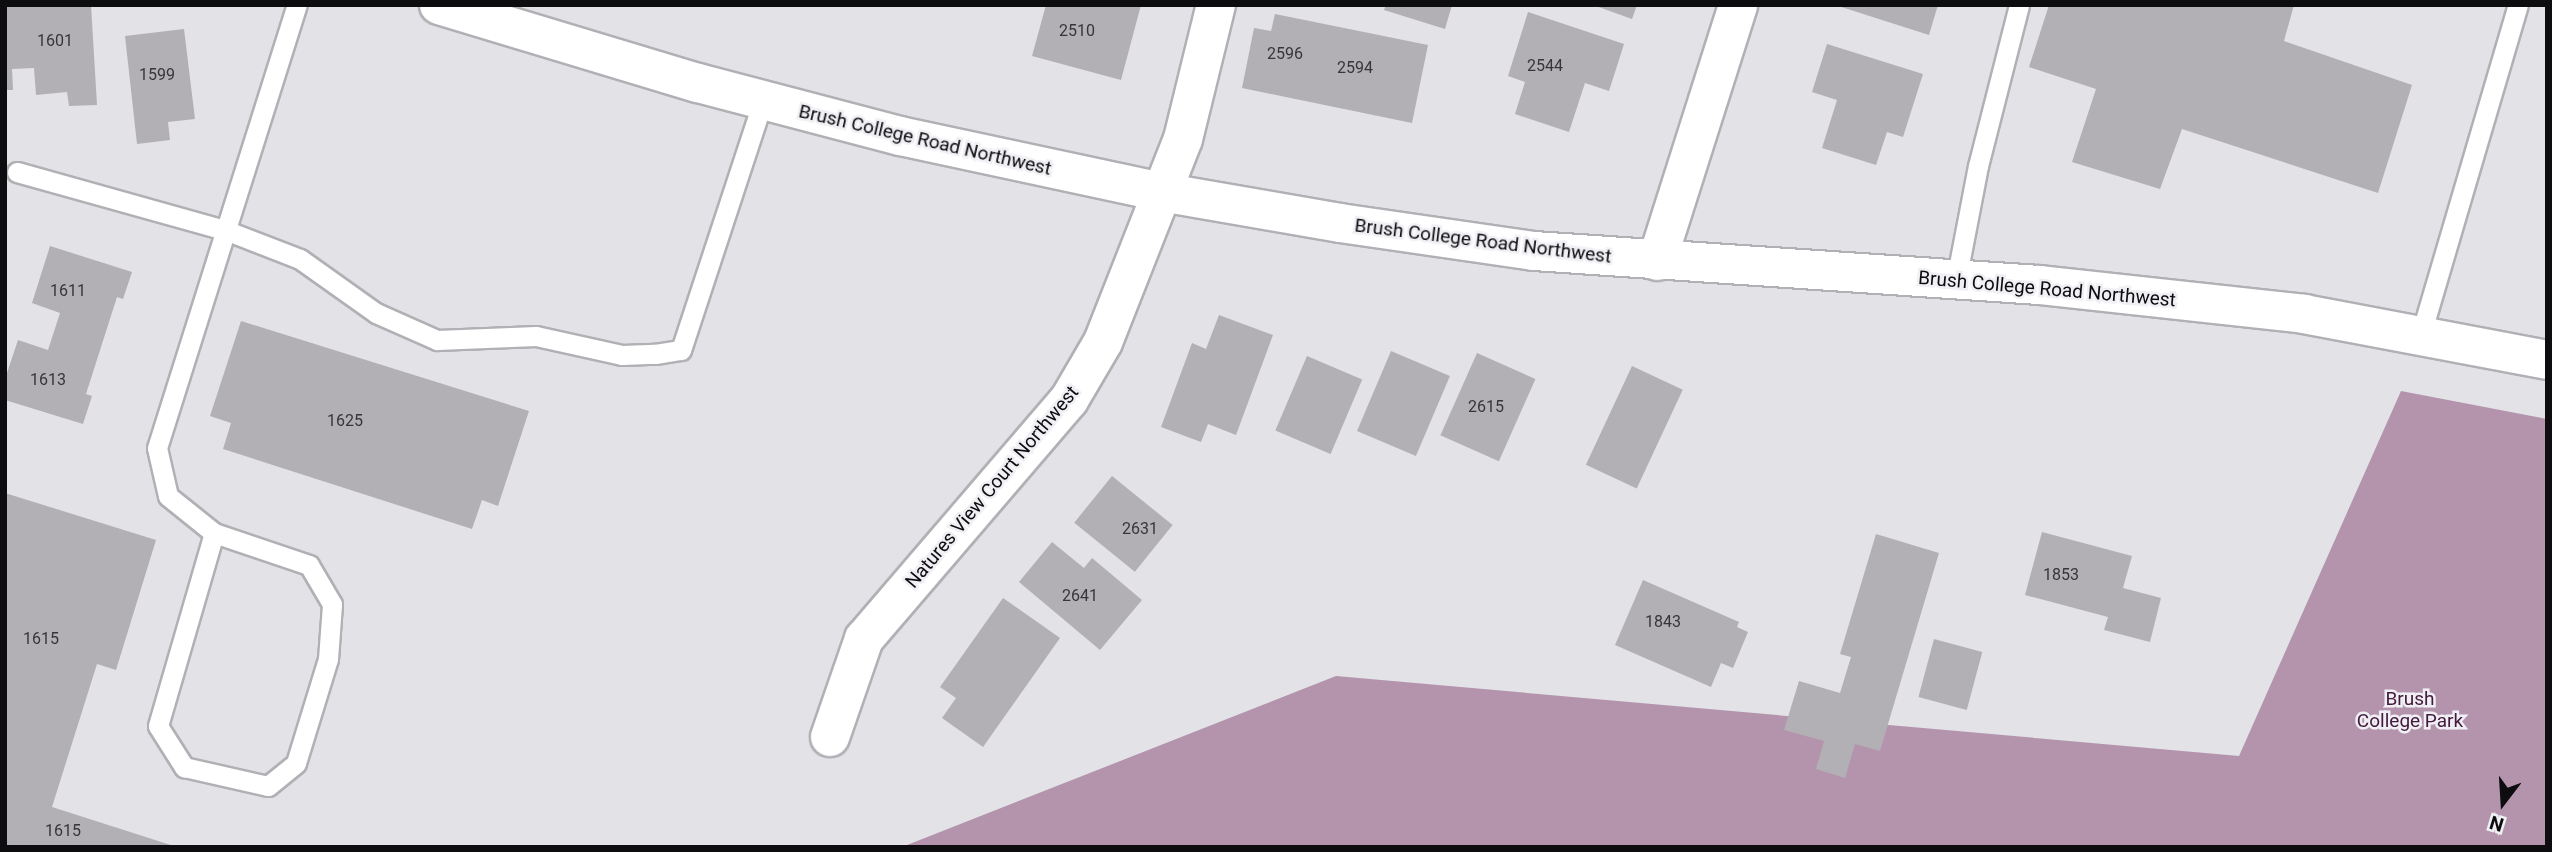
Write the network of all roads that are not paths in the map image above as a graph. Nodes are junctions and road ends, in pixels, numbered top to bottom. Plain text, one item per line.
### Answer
1 (297, 5) edge
2 (439, 5) edge
3 (1216, 5) edge
4 (1738, 5) edge
5 (2019, 5) edge
6 (2518, 5) edge
7 (478, 11) edge
8 (763, 100) junction
9 (17, 172) dead end
10 (1161, 192) junction
11 (225, 230) junction
12 (1657, 261) junction
13 (1956, 280) junction
14 (2421, 334) junction
15 (2547, 360) edge
16 (214, 533) junction
17 (830, 737) dead end

1 - 11 lane
2 - 7 street, Brush College Road Northwest
3 - 10 street, Natures View Court Northwest
4 - 12 street
5 - 13 lane
6 - 14 lane
7 - 8 street, Brush College Road Northwest
8 - 10 street, Brush College Road Northwest
8 - 11 lane
9 - 11 lane
10 - 12 street, Brush College Road Northwest
10 - 17 street, Natures View Court Northwest
11 - 16 lane
12 - 13 street, Brush College Road Northwest
13 - 14 street, Brush College Road Northwest
14 - 15 street, Brush College Road Northwest
16 - 16 lane

